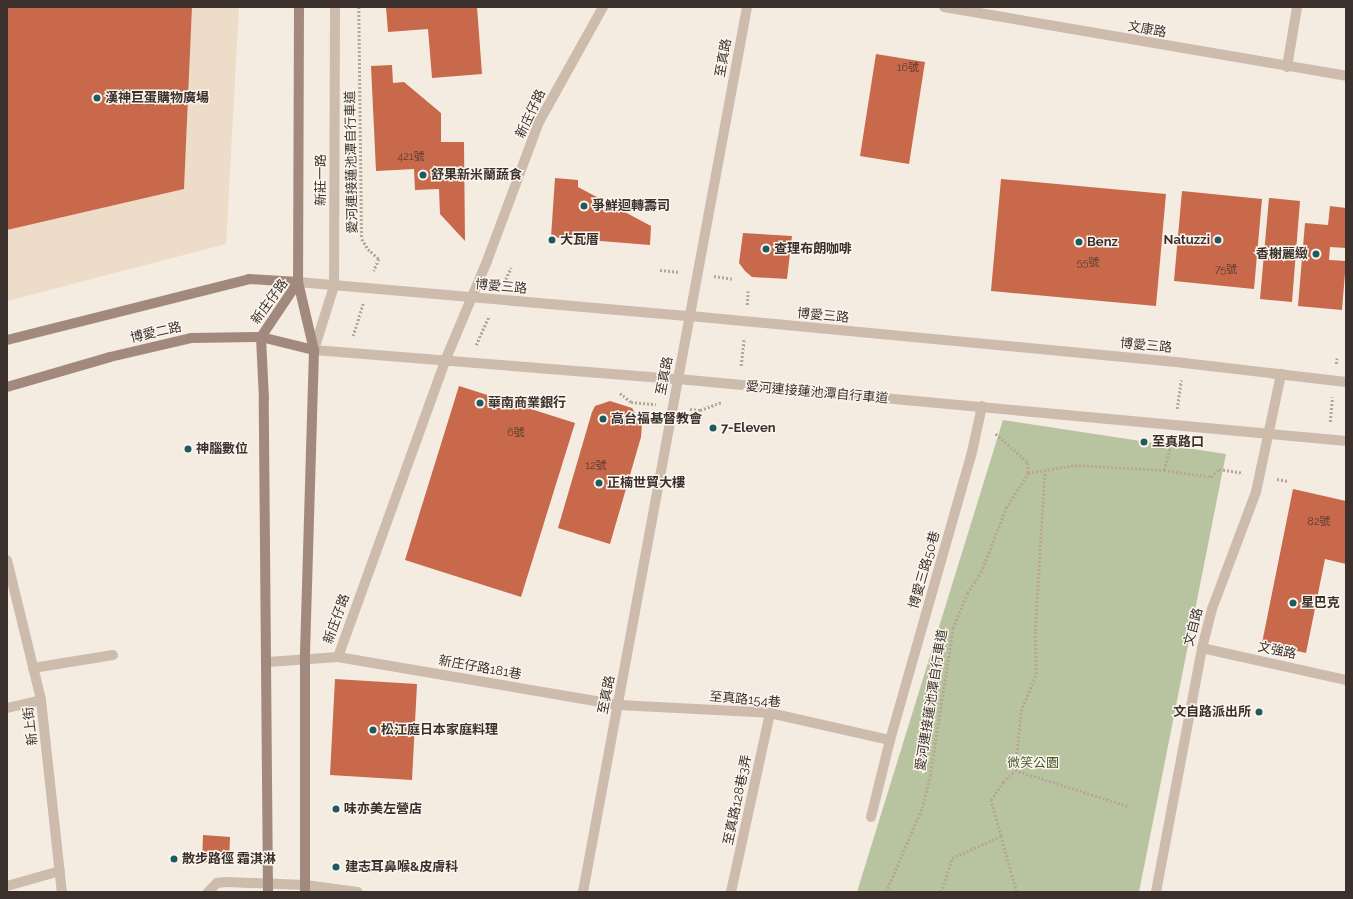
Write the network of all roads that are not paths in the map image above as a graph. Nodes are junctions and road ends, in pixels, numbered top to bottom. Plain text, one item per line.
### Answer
1 (299, 7) edge
2 (335, 7) edge
3 (603, 7) edge
4 (747, 7) edge
5 (944, 7) edge
6 (1297, 7) edge
7 (1287, 67) junction
8 (1346, 76) edge
9 (298, 282) junction
10 (334, 286) junction
11 (472, 297) junction
12 (690, 316) junction
13 (261, 337) junction
14 (7, 340) edge
15 (314, 350) junction
16 (445, 361) junction
17 (1281, 374) junction
18 (678, 379) junction
19 (1346, 382) edge
20 (7, 387) edge
21 (982, 406) junction
22 (1268, 433) junction
23 (1346, 441) edge
24 (7, 560) edge
25 (1202, 648) junction
26 (113, 655) dead end
27 (338, 657) junction
28 (305, 660) junction
29 (268, 662) junction
30 (33, 668) junction
31 (1346, 680) edge
32 (41, 700) junction
33 (619, 705) junction
34 (7, 708) edge
35 (770, 713) junction
36 (890, 740) junction
37 (871, 817) dead end
38 (60, 871) junction
39 (7, 886) edge
40 (268, 888) edge
41 (305, 888) edge
42 (62, 892) edge
43 (208, 892) edge
44 (358, 892) edge
45 (583, 892) edge
46 (731, 892) edge
47 (1156, 892) edge

1 - 9 street, 新莊一路
2 - 10 street, 新莊一路
3 - 11 street, 新庄仔路
4 - 12 street, 至真路
5 - 7 street, 文康路
6 - 7 street
7 - 8 street, 文康路
9 - 10 street, 博愛三路
9 - 13 street, 新庄仔路
9 - 14 street
9 - 15 street, 新庄仔路
10 - 11 street, 博愛三路
10 - 15 street, 新莊一路
11 - 12 street, 博愛三路
11 - 16 street, 新庄仔路
12 - 17 street, 博愛三路
12 - 18 street, 至真路
13 - 15 street, 博愛二路
13 - 20 street, 博愛二路
13 - 29 street, 新庄仔路
15 - 16 street
15 - 28 street, 新庄仔路
16 - 18 street
16 - 27 street, 新庄仔路
17 - 19 street, 博愛三路
17 - 22 street, 文自路
18 - 21 street
18 - 33 street, 至真路
21 - 22 street
21 - 36 street, 博愛三路50巷
22 - 23 street
22 - 25 street, 文自路
24 - 30 street, 新上街
25 - 31 street, 文強路
25 - 47 street, 文自路
26 - 30 street
27 - 28 street, 新庄仔路
27 - 33 street, 新庄仔路181巷
28 - 29 street, 新庄仔路
28 - 41 street, 新庄仔路
29 - 40 street, 新庄仔路
30 - 32 street, 新上街
32 - 34 street
32 - 38 street, 新上街
33 - 35 street, 至真路154巷
33 - 45 street, 至真路
35 - 36 street, 至真路154巷
35 - 46 street, 至真路128巷3弄
36 - 37 street, 博愛三路50巷
38 - 39 street
38 - 42 street, 新上街
40 - 41 street
40 - 43 street
41 - 44 street

